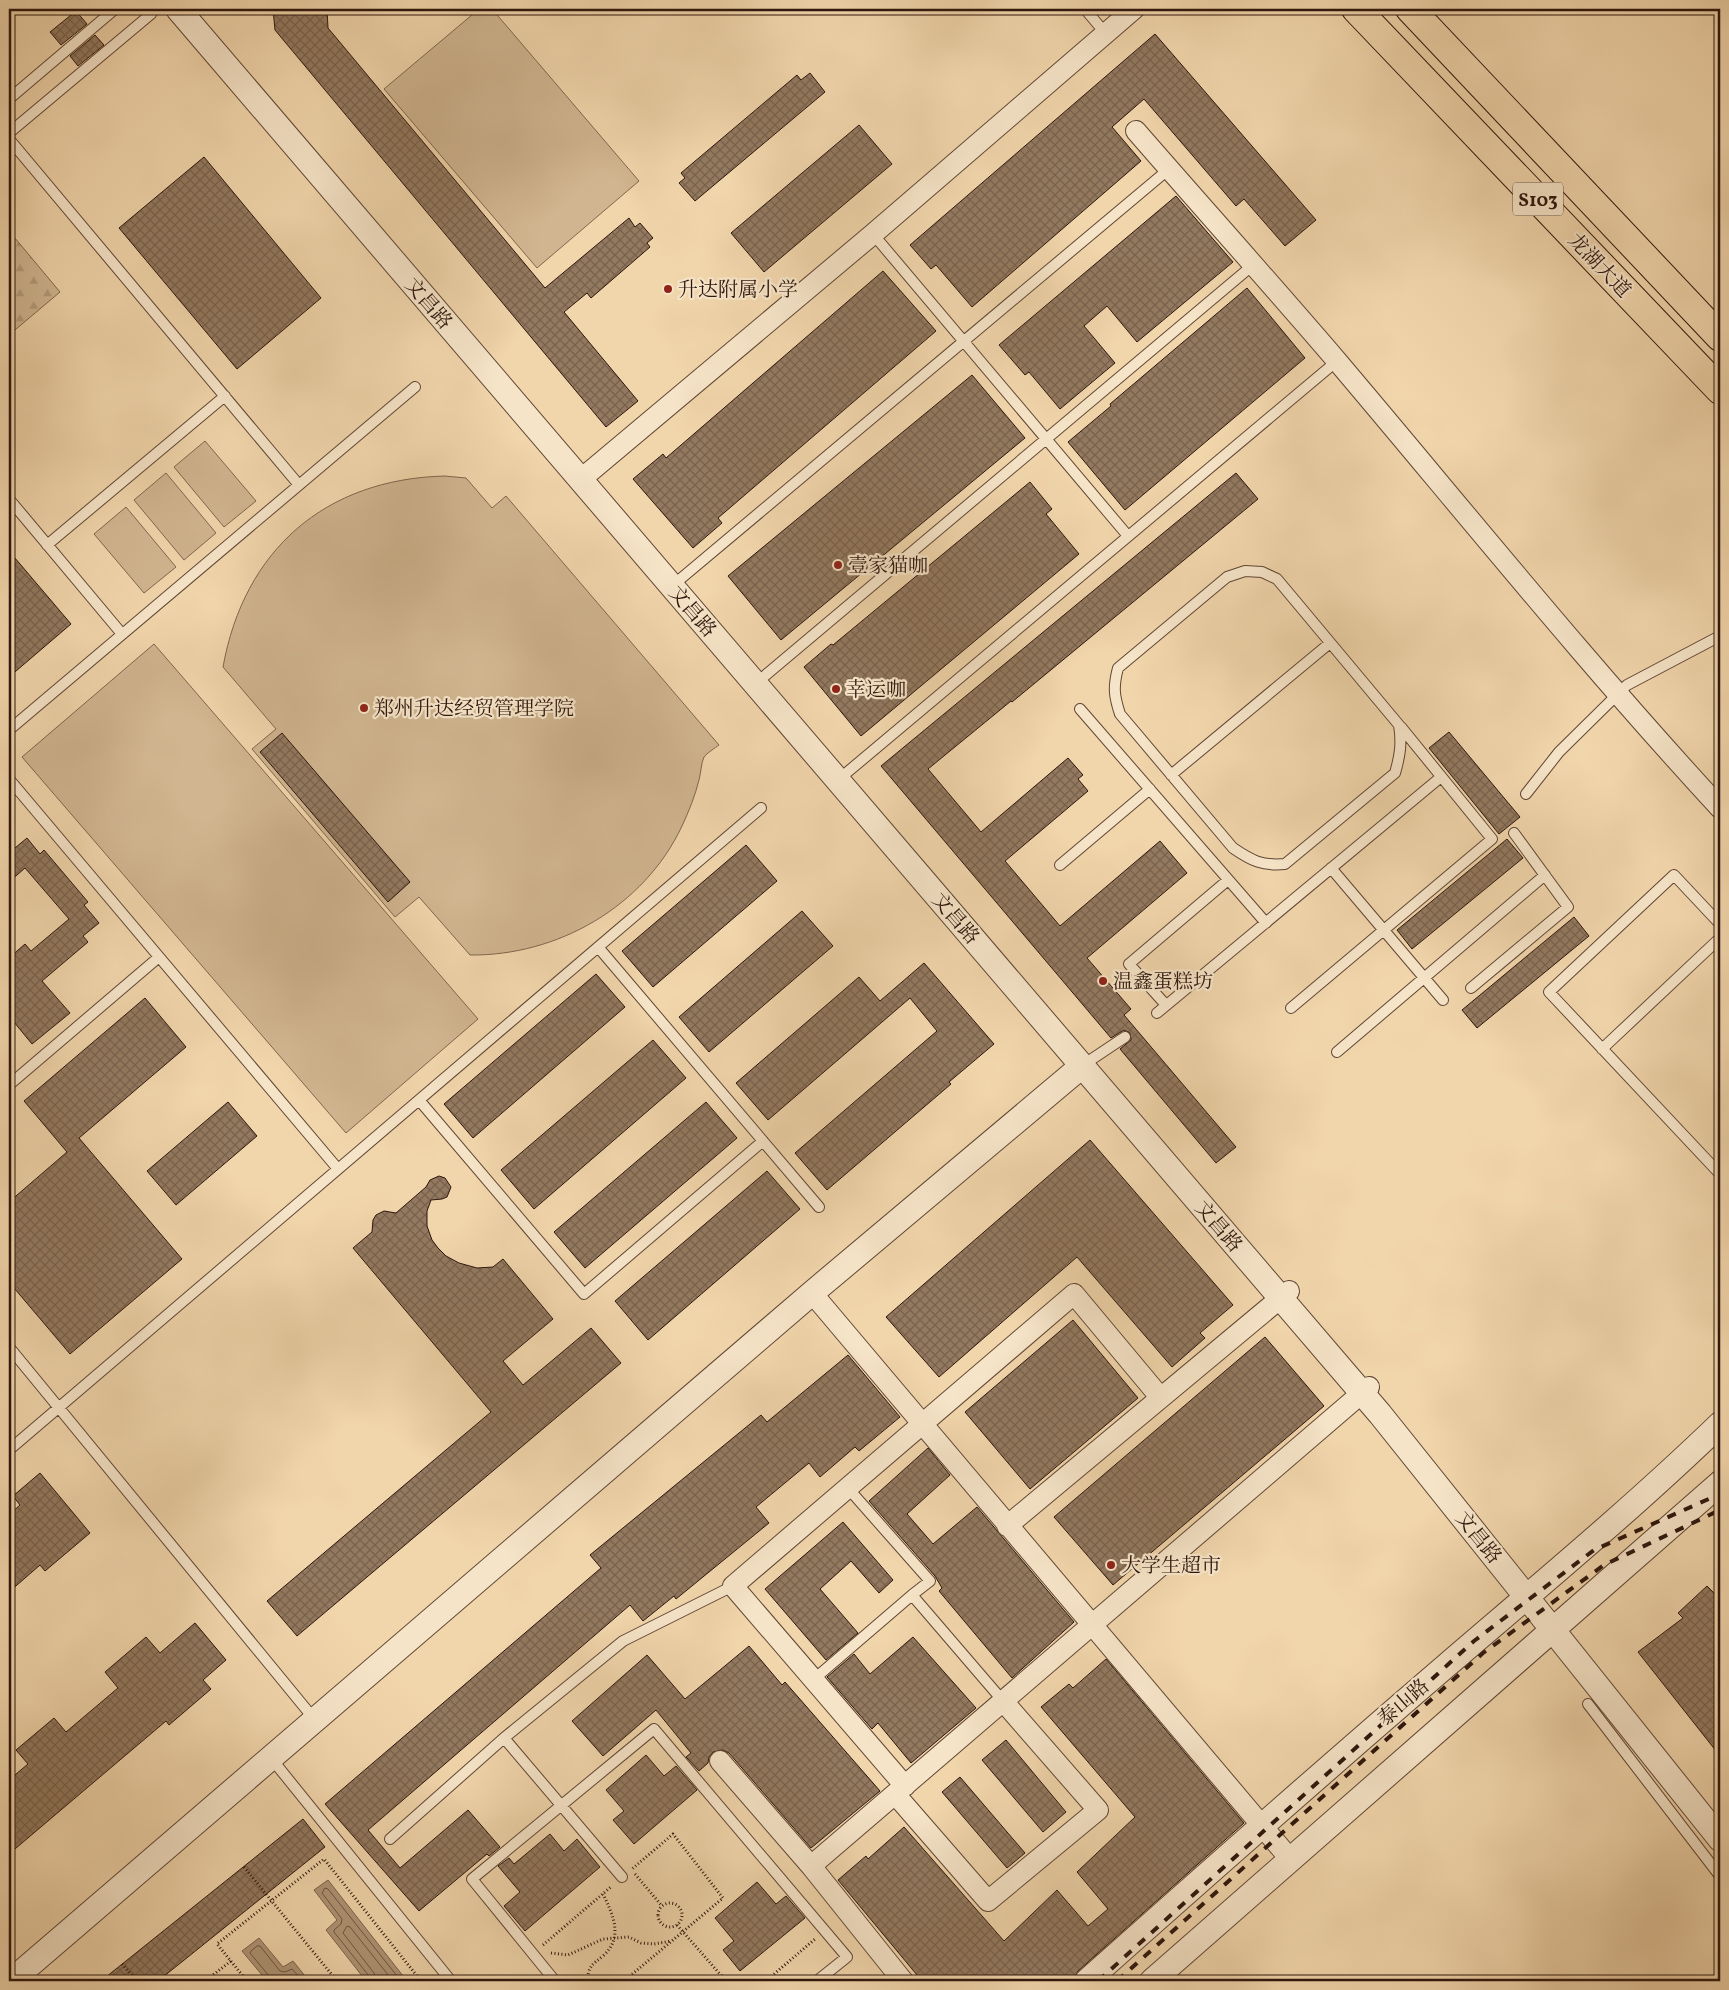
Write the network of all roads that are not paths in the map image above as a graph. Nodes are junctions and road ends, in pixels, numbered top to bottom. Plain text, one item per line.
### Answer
1 (115, 9) edge
2 (154, 9) edge
3 (178, 9) edge
4 (1084, 9) edge
5 (1134, 9) edge
6 (1356, 9) edge
7 (1410, 9) edge
8 (1106, 34) junction
9 (9, 99) edge
10 (1136, 131) dead end
11 (9, 133) edge
12 (9, 139) edge
13 (1169, 169) junction
14 (873, 234) junction
15 (1253, 265) junction
16 (1720, 337) edge
17 (964, 341) junction
18 (1337, 361) junction
19 (415, 387) dead end
20 (1720, 390) edge
21 (224, 396) junction
22 (1047, 439) junction
23 (580, 480) junction
24 (299, 485) junction
25 (9, 499) edge
26 (1128, 536) junction
27 (47, 545) junction
28 (672, 587) junction
29 (122, 634) junction
30 (1720, 636) edge
31 (1330, 643) junction
32 (756, 684) junction
33 (1618, 695) junction
34 (1080, 708) dead end
35 (1399, 725) junction
36 (9, 730) edge
37 (1171, 775) junction
38 (1441, 778) junction
39 (9, 779) edge
40 (837, 780) junction
41 (1150, 789) junction
42 (1526, 794) dead end
43 (761, 808) dead end
44 (1720, 808) edge
45 (1514, 833) dead end
46 (1060, 865) dead end
47 (1331, 868) junction
48 (1545, 875) junction
49 (1228, 880) junction
50 (1266, 923) junction
51 (1720, 924) edge
52 (1384, 930) junction
53 (1720, 938) edge
54 (598, 948) junction
55 (159, 957) junction
56 (1424, 977) junction
57 (1471, 988) dead end
58 (1443, 1000) dead end
59 (1166, 1005) junction
60 (1291, 1008) dead end
61 (1157, 1013) dead end
62 (1125, 1037) dead end
63 (1602, 1049) junction
64 (1337, 1052) dead end
65 (1087, 1062) junction
66 (9, 1085) edge
67 (419, 1100) junction
68 (763, 1141) junction
69 (338, 1169) junction
70 (1720, 1174) edge
71 (819, 1207) dead end
72 (812, 1293) junction
73 (1285, 1295) junction
74 (9, 1347) edge
75 (1366, 1390) junction
76 (1160, 1397) junction
77 (58, 1407) junction
78 (923, 1423) junction
79 (1720, 1424) edge
80 (9, 1450) edge
81 (1720, 1483) edge
82 (847, 1487) junction
83 (1007, 1526) junction
84 (733, 1586) junction
85 (912, 1595) junction
86 (1526, 1596) junction
87 (1092, 1623) junction
88 (1553, 1630) junction
89 (813, 1680) junction
90 (1003, 1701) junction
91 (1588, 1704) dead end
92 (315, 1721) junction
93 (504, 1738) junction
94 (720, 1761) dead end
95 (275, 1763) dead end
96 (900, 1790) junction
97 (560, 1804) junction
98 (1262, 1825) junction
99 (390, 1839) dead end
100 (1720, 1839) edge
101 (1290, 1859) junction
102 (811, 1866) junction
103 (1720, 1876) edge
104 (622, 1877) road end
105 (10, 1981) edge
106 (451, 1981) edge
107 (555, 1981) edge
108 (817, 1981) edge
109 (903, 1981) edge
110 (1087, 1981) edge
111 (1152, 1981) edge

1 - 9 lane
2 - 11 lane
3 - 23 street, 文昌路
4 - 8 lane
5 - 8 street
6 - 20 highway, 龙湖大道 / S103
7 - 16 highway, 龙湖大道 / S103
8 - 14 street
10 - 13 street
12 - 21 lane
13 - 15 street
13 - 17 lane
14 - 17 lane
14 - 23 street
15 - 18 street
15 - 22 lane
17 - 22 lane
17 - 28 lane
18 - 26 lane
18 - 33 street
19 - 24 lane
21 - 24 lane
21 - 27 lane
22 - 26 lane
22 - 32 lane
23 - 28 street, 文昌路
24 - 29 lane
25 - 27 lane
26 - 40 lane
27 - 29 lane
28 - 32 street, 文昌路
29 - 36 lane
30 - 33 lane
31 - 35 lane
31 - 37 lane
31 - 37 lane
32 - 40 street, 文昌路
33 - 42 lane
33 - 44 street
34 - 41 lane
35 - 37 lane
35 - 38 lane
38 - 47 lane
38 - 52 lane
39 - 55 lane
40 - 65 street, 文昌路
41 - 46 lane
41 - 49 lane
43 - 54 lane
45 - 48 lane
47 - 50 lane
47 - 52 lane
48 - 56 lane
48 - 57 lane
49 - 50 lane
49 - 59 lane
50 - 59 lane
51 - 63 lane
52 - 56 lane
52 - 60 lane
53 - 63 lane
54 - 67 lane
54 - 68 lane
55 - 66 lane
55 - 69 lane
56 - 58 lane
56 - 64 lane
59 - 61 lane
62 - 65 lane
63 - 70 lane
65 - 72 street
65 - 73 street, 文昌路
67 - 68 lane
67 - 69 lane
68 - 71 lane
69 - 77 lane
72 - 78 street
72 - 92 street
73 - 75 street, 文昌路
73 - 76 street
74 - 77 lane
75 - 86 street, 文昌路
75 - 87 street
76 - 78 street
76 - 83 street
77 - 80 lane
77 - 92 lane
78 - 82 street
78 - 83 street
79 - 86 street, 泰山路
81 - 88 street
82 - 84 street
82 - 85 lane
83 - 87 street
84 - 89 street
84 - 93 lane
85 - 89 lane
85 - 90 lane
86 - 88 street, 文昌路
86 - 98 street, 泰山路
87 - 90 street
87 - 98 street
88 - 100 street, 文昌路
88 - 101 street
89 - 96 street
90 - 96 street
90 - 96 street
91 - 103 lane
92 - 105 street
93 - 97 lane
93 - 99 lane
94 - 102 street
95 - 106 lane
96 - 102 street
97 - 104 lane
97 - 107 lane
97 - 108 lane
98 - 101 street
98 - 110 street, 泰山路
101 - 111 street
102 - 109 street

